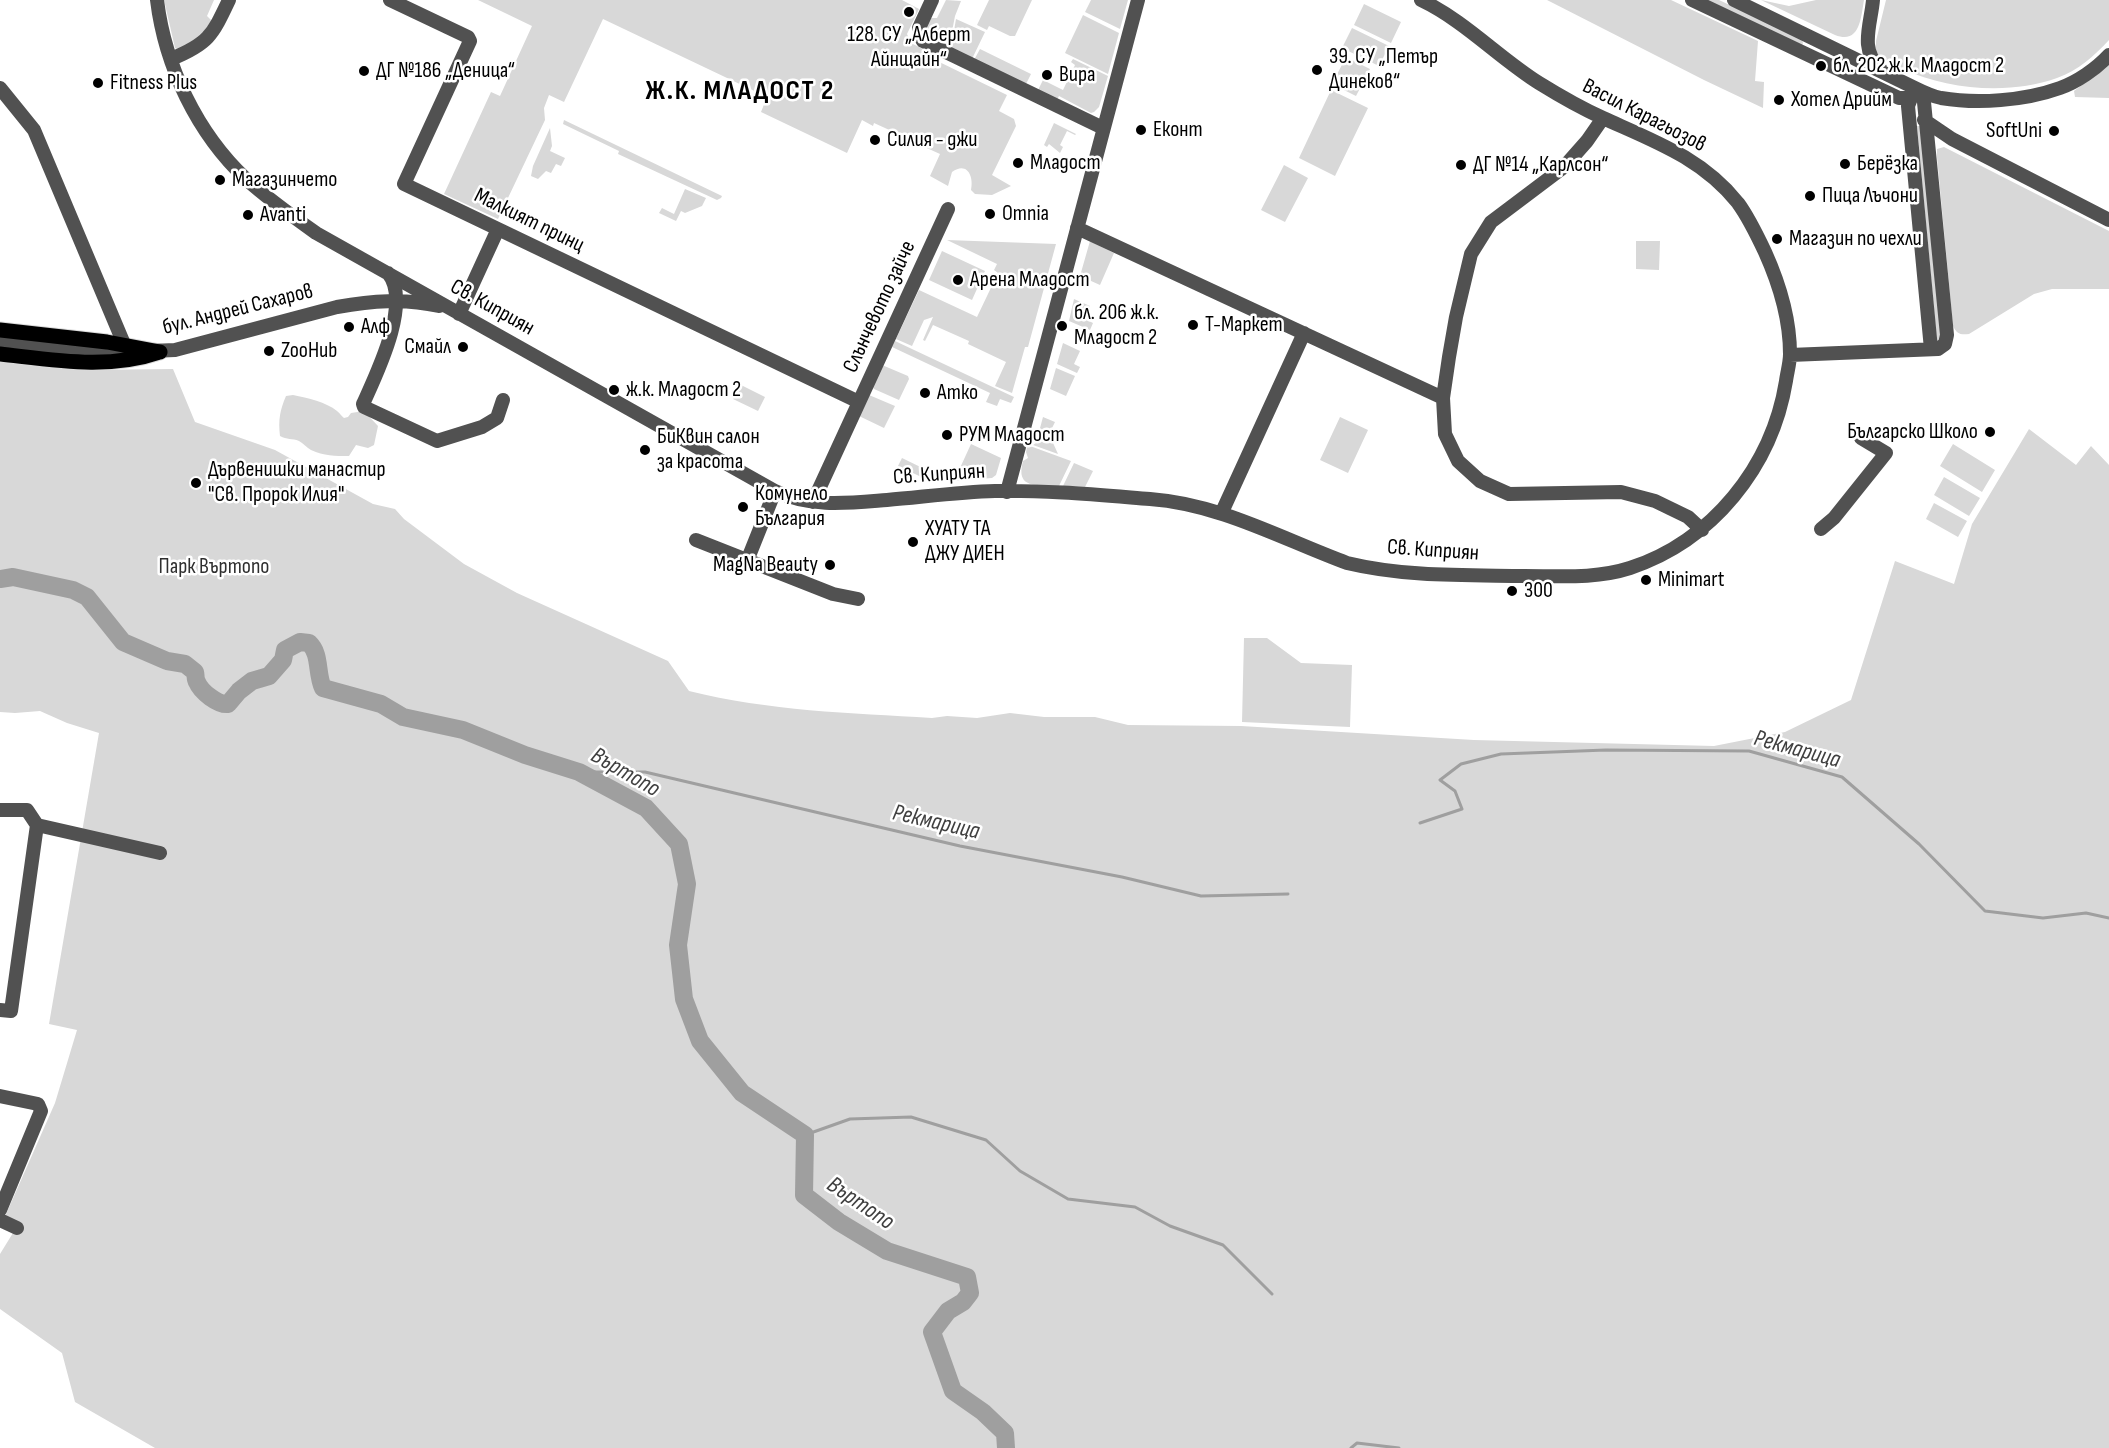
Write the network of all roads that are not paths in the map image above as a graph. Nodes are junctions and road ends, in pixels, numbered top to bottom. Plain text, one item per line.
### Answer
1 (157, 0) edge
2 (228, 0) edge
3 (390, 0) edge
4 (932, 0) edge
5 (1137, 0) edge
6 (1421, 0) edge
7 (1692, 0) edge
8 (1734, 0) edge
9 (1874, 0) edge
10 (1867, 34) junction
11 (1834, 47) junction
12 (2109, 55) edge
13 (171, 59) junction
14 (1884, 72) junction
15 (0, 88) edge
16 (1911, 96) junction
17 (1603, 118) junction
18 (1927, 122) junction
19 (1103, 128) junction
20 (1910, 129) junction
21 (1952, 140) junction
22 (1930, 152) junction
23 (948, 209) dead end
24 (2109, 220) edge
25 (1077, 228) junction
26 (498, 229) junction
27 (368, 261) junction
28 (386, 271) junction
29 (392, 301) junction
30 (454, 311) junction
31 (0, 330) edge
32 (1304, 333) junction
33 (0, 343) edge
34 (124, 344) junction
35 (1931, 350) junction
36 (160, 352) junction
37 (0, 354) edge
38 (1790, 355) junction
39 (1443, 398) junction
40 (503, 400) dead end
41 (860, 402) junction
42 (1861, 438) dead end
43 (775, 491) junction
44 (1007, 492) junction
45 (813, 502) junction
46 (1222, 512) junction
47 (1821, 529) dead end
48 (1702, 530) junction
49 (696, 540) dead end
50 (747, 561) junction
51 (858, 599) dead end
52 (0, 810) edge
53 (37, 825) junction
54 (160, 853) dead end
55 (6, 1011) edge
56 (0, 1096) edge
57 (0, 1210) edge
58 (0, 1220) edge
59 (16, 1228) dead end

1 - 13 street, Св. Киприян
2 - 13 street
3 - 26 street, Малкият принц
4 - 19 street
5 - 19 street
6 - 17 street, Васил Карагьозов
7 - 16 street
8 - 11 street
9 - 10 street
10 - 11 street
10 - 14 street
11 - 14 street
12 - 16 street
13 - 27 street, Св. Киприян
14 - 16 street
15 - 34 street
16 - 18 street
16 - 18 street
16 - 20 street
17 - 38 street, Васил Карагьозов
17 - 39 street
18 - 20 street
18 - 21 street
18 - 22 street
19 - 25 street
20 - 35 street
21 - 22 street
21 - 24 street
22 - 35 street
23 - 41 street, Слънчевото зайче
25 - 32 street
25 - 44 street
26 - 30 street
26 - 41 street, Малкият принц
27 - 28 street, Св. Киприян
27 - 29 street
28 - 29 street
28 - 30 street, Св. Киприян
29 - 30 street, бул. Андрей Сахаров
29 - 36 street, бул. Андрей Сахаров
29 - 40 street
30 - 43 street, Св. Киприян
31 - 34 main road
32 - 39 street
32 - 46 street
33 - 36 street, бул. Андрей Сахаров
34 - 36 main road
35 - 38 street
36 - 37 main road
38 - 48 street, Св. Киприян
39 - 48 street
41 - 45 street, Слънчевото зайче
42 - 47 street
43 - 45 street, Св. Киприян
43 - 50 street
44 - 45 street, Св. Киприян
44 - 46 street, Св. Киприян
46 - 48 street, Св. Киприян
49 - 50 street
50 - 51 street
52 - 53 street
53 - 54 street
53 - 55 street
56 - 57 street
58 - 59 street

